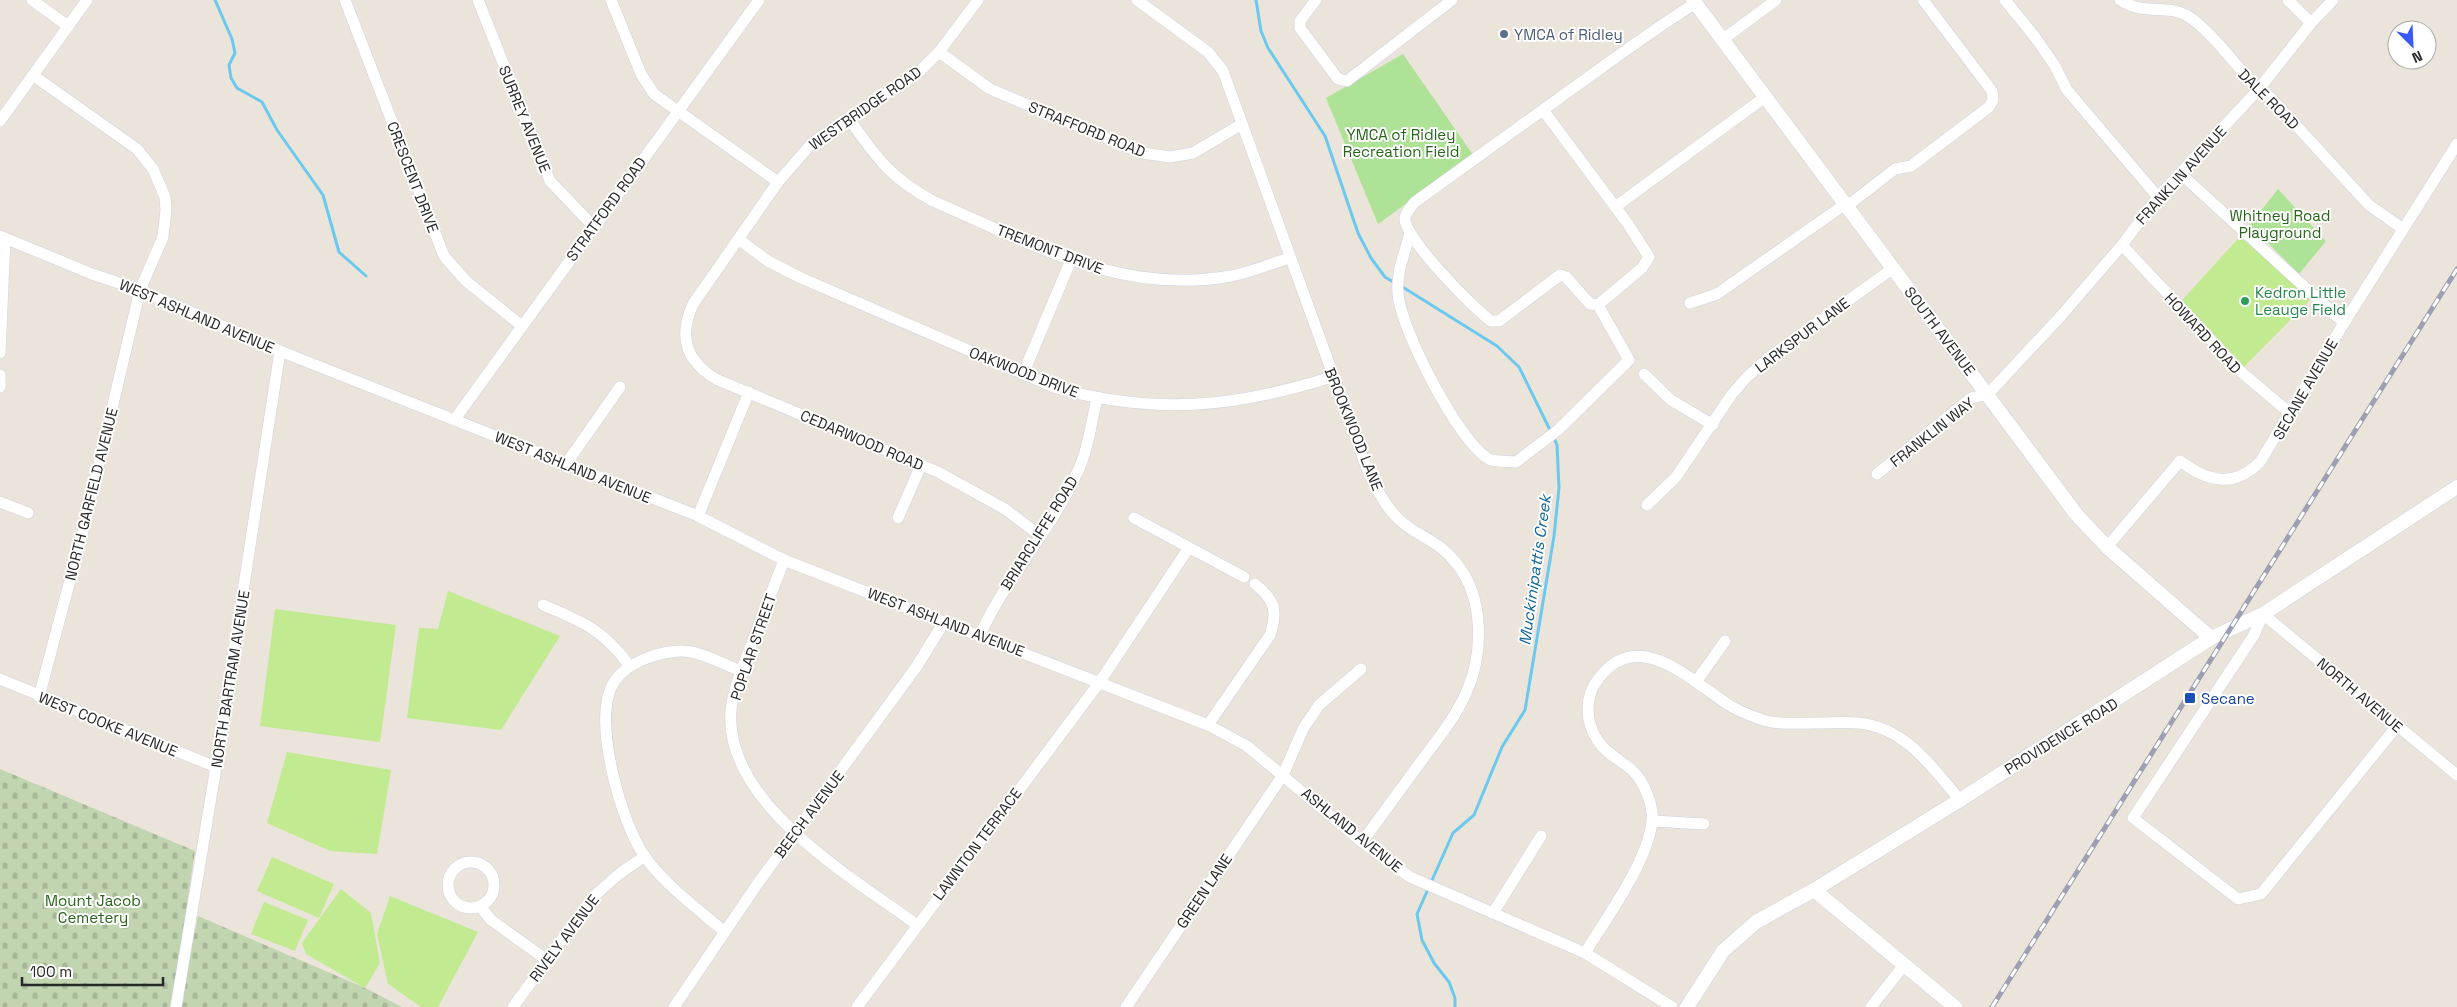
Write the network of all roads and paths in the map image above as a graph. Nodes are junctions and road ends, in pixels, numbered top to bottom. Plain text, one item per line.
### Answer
1 (32, 0) edge
2 (87, 0) edge
3 (345, 0) edge
4 (478, 0) edge
5 (611, 0) edge
6 (978, 0) edge
7 (1137, 0) edge
8 (1316, 0) edge
9 (1451, 0) edge
10 (1776, 0) edge
11 (1923, 0) edge
12 (2005, 0) edge
13 (2120, 0) edge
14 (2288, 0) edge
15 (2333, 0) edge
16 (1694, 2) edge
17 (753, 3) edge
18 (2311, 23) junction
19 (68, 26) junction
20 (1722, 40) junction
21 (939, 52) junction
22 (34, 76) junction
23 (2258, 90) junction
24 (1765, 97) junction
25 (1543, 110) junction
26 (677, 113) junction
27 (849, 119) junction
28 (0, 121) edge
29 (1242, 124) junction
30 (2457, 144) edge
31 (2181, 174) junction
32 (778, 182) junction
33 (2158, 197) junction
34 (1845, 206) junction
35 (1615, 207) junction
36 (592, 226) junction
37 (2403, 229) junction
38 (1410, 233) junction
39 (3, 238) edge
40 (738, 239) junction
41 (2122, 245) junction
42 (1289, 258) junction
43 (1071, 260) junction
44 (1892, 269) junction
45 (140, 290) junction
46 (1690, 303) dead end
47 (1598, 306) junction
48 (2344, 323) junction
49 (522, 326) junction
50 (688, 347) joint
51 (280, 350) junction
52 (0, 353) edge
53 (1023, 374) junction
54 (1644, 374) dead end
55 (0, 375) edge
56 (1332, 377) junction
57 (0, 387) edge
58 (620, 387) dead end
59 (749, 392) junction
60 (1988, 394) junction
61 (1097, 399) junction
62 (2291, 414) junction
63 (454, 419) junction
64 (1713, 425) junction
65 (566, 464) junction
66 (921, 465) junction
67 (1877, 474) dead end
68 (2457, 487) edge
69 (0, 502) edge
70 (1647, 504) dead end
71 (28, 513) dead end
72 (698, 516) junction
73 (898, 518) dead end
74 (1134, 518) dead end
75 (1040, 535) junction
76 (2108, 547) junction
77 (1188, 549) junction
78 (784, 560) junction
79 (1244, 577) dead end
80 (1255, 584) dead end
81 (543, 605) dead end
82 (2263, 614) junction
83 (944, 622) junction
84 (980, 635) junction
85 (2211, 638) junction
86 (1725, 641) dead end
87 (629, 665) junction
88 (1361, 670) dead end
89 (741, 671) junction
90 (0, 679) edge
91 (1696, 682) junction
92 (1099, 683) junction
93 (39, 697) junction
94 (1144, 701) joint
95 (1208, 725) junction
96 (2397, 726) junction
97 (216, 767) junction
98 (1283, 775) junction
99 (2457, 775) edge
100 (1960, 800) junction
101 (1653, 821) junction
102 (1704, 824) dead end
103 (794, 834) junction
104 (1541, 836) dead end
105 (1362, 842) junction
106 (645, 856) junction
107 (1814, 890) junction
108 (480, 906) junction
109 (1493, 913) junction
110 (917, 925) junction
111 (725, 932) junction
112 (1585, 953) junction
113 (547, 960) junction
114 (1904, 965) junction
115 (176, 1007) edge
116 (513, 1007) edge
117 (674, 1007) edge
118 (857, 1007) edge
119 (1126, 1007) edge
120 (1672, 1007) edge
121 (1687, 1007) edge
122 (1871, 1007) edge
123 (1955, 1007) edge

1 - 19 street
2 - 19 street
3 - 49 street, CRESCENT DRIVE
4 - 36 street, SURREY AVENUE
5 - 26 street
6 - 21 street, WESTBRIDGE ROAD
7 - 29 street, BROOKWOOD LANE
8 - 9 street
10 - 20 street
11 - 34 street
12 - 33 street
13 - 23 street, DALE ROAD
14 - 18 street
15 - 18 street, FRANKLIN AVENUE
16 - 20 street, SOUTH AVENUE
16 - 25 street
17 - 26 street, STRATFORD ROAD
18 - 23 street, FRANKLIN AVENUE
19 - 22 street
20 - 24 street, SOUTH AVENUE
21 - 27 street, WESTBRIDGE ROAD
21 - 29 street, STRAFFORD ROAD
22 - 28 street
22 - 45 street, NORTH GARFIELD AVENUE
23 - 31 street, FRANKLIN AVENUE
23 - 37 street, DALE ROAD
24 - 34 street, SOUTH AVENUE
24 - 35 street
25 - 35 street
25 - 38 street
26 - 32 street
26 - 36 street, STRATFORD ROAD
27 - 32 street, WESTBRIDGE ROAD
27 - 43 street, TREMONT DRIVE
29 - 42 street, BROOKWOOD LANE
30 - 37 street, SECANE AVENUE
31 - 33 street, FRANKLIN AVENUE
31 - 48 street
32 - 40 street, WESTBRIDGE ROAD
33 - 41 street, FRANKLIN AVENUE
34 - 44 street, SOUTH AVENUE
34 - 46 street
35 - 47 street
36 - 49 street, STRATFORD ROAD
37 - 48 street, SECANE AVENUE
38 - 47 street
38 - 47 street
39 - 45 street, WEST ASHLAND AVENUE
39 - 52 street
40 - 50 street, WESTBRIDGE ROAD
40 - 53 street, OAKWOOD DRIVE
41 - 60 street, FRANKLIN AVENUE
41 - 62 street, HOWARD ROAD
42 - 43 street, TREMONT DRIVE
42 - 56 street, BROOKWOOD LANE
43 - 53 street
44 - 60 street, SOUTH AVENUE
44 - 64 street, LARKSPUR LANE
45 - 51 street, WEST ASHLAND AVENUE
45 - 93 street, NORTH GARFIELD AVENUE
48 - 62 street, SECANE AVENUE
49 - 63 street, STRATFORD ROAD
50 - 59 street, CEDARWOOD ROAD
51 - 63 street, WEST ASHLAND AVENUE
51 - 97 street, NORTH BARTRAM AVENUE
53 - 61 street, OAKWOOD DRIVE
54 - 64 street
55 - 57 street
56 - 61 street, OAKWOOD DRIVE
56 - 105 street, BROOKWOOD LANE
58 - 65 street
59 - 66 street, CEDARWOOD ROAD
59 - 72 street
60 - 67 street, FRANKLIN WAY
60 - 76 street, SOUTH AVENUE
61 - 75 street, BRIARCLIFFE ROAD
62 - 76 street, SECANE AVENUE
63 - 65 street, WEST ASHLAND AVENUE
64 - 70 street, LARKSPUR LANE
65 - 72 street, WEST ASHLAND AVENUE
66 - 73 street
66 - 75 street, CEDARWOOD ROAD
68 - 82 street, PROVIDENCE ROAD
69 - 71 street
72 - 78 street, WEST ASHLAND AVENUE
74 - 77 street
75 - 84 street, BRIARCLIFFE ROAD
76 - 85 street, SOUTH AVENUE
77 - 79 street
77 - 92 street, LAWNTON TERRACE
78 - 83 street, WEST ASHLAND AVENUE
78 - 89 street, POPLAR STREET
80 - 95 street
81 - 87 street
82 - 85 street, PROVIDENCE ROAD
82 - 96 street, NORTH AVENUE
82 - 96 street
83 - 84 street, WEST ASHLAND AVENUE
83 - 103 street, BEECH AVENUE
84 - 92 street, WEST ASHLAND AVENUE
85 - 100 street, PROVIDENCE ROAD
86 - 91 street
87 - 89 street
87 - 106 street
88 - 98 street, GREEN LANE
89 - 103 street, POPLAR STREET
90 - 93 street, WEST COOKE AVENUE
91 - 100 street
91 - 101 street
92 - 94 street, WEST ASHLAND AVENUE
92 - 110 street, LAWNTON TERRACE
93 - 97 street, WEST COOKE AVENUE
94 - 95 street, ASHLAND AVENUE
95 - 98 street, ASHLAND AVENUE
96 - 99 street, NORTH AVENUE
97 - 115 street, NORTH BARTRAM AVENUE
98 - 105 street, ASHLAND AVENUE
98 - 119 street, GREEN LANE
100 - 107 street, PROVIDENCE ROAD
101 - 102 street
101 - 112 street
103 - 110 street, POPLAR STREET
103 - 111 street, BEECH AVENUE
104 - 109 street
105 - 109 street, ASHLAND AVENUE
106 - 111 street
106 - 113 street, RIVELY AVENUE
107 - 114 street
107 - 121 street, PROVIDENCE ROAD
108 - 108 street
108 - 113 street
109 - 112 street, ASHLAND AVENUE
110 - 118 street, LAWNTON TERRACE
111 - 117 street, BEECH AVENUE
112 - 120 street, ASHLAND AVENUE
113 - 116 street, RIVELY AVENUE
114 - 122 street
114 - 123 street

